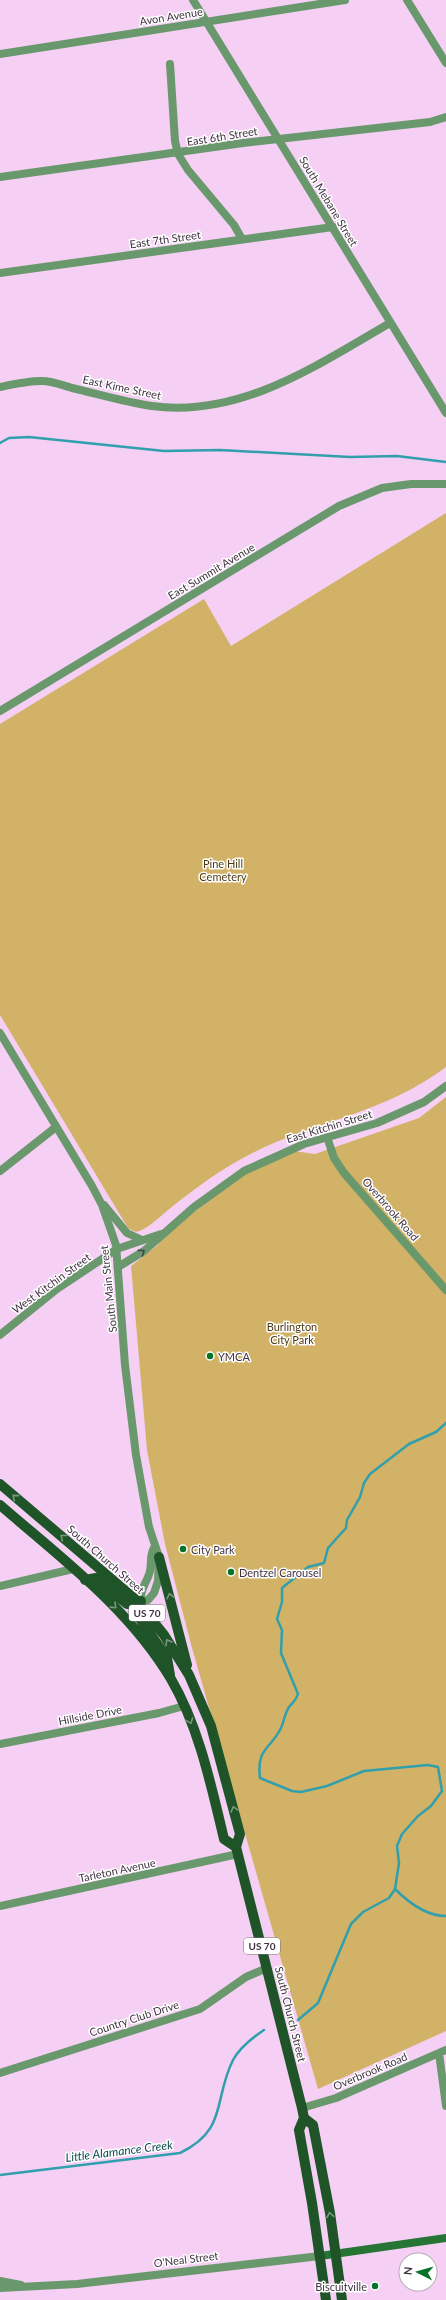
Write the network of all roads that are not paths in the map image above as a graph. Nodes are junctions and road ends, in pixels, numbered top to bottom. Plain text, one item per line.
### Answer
1 (193, 0) edge
2 (345, 0) edge
3 (407, 0) edge
4 (206, 21) junction
5 (0, 54) edge
6 (446, 63) edge
7 (170, 64) dead end
8 (446, 117) edge
9 (278, 139) junction
10 (178, 154) junction
11 (0, 177) edge
12 (333, 227) junction
13 (242, 239) junction
14 (0, 272) edge
15 (390, 323) junction
16 (0, 387) edge
17 (446, 413) edge
18 (446, 484) edge
19 (0, 711) edge
20 (0, 1033) edge
21 (446, 1086) edge
22 (56, 1127) junction
23 (327, 1137) junction
24 (0, 1171) edge
25 (98, 1197) junction
26 (164, 1233) junction
27 (142, 1240) junction
28 (116, 1249) junction
29 (118, 1267) junction
30 (446, 1290) edge
31 (0, 1335) edge
32 (0, 1484) edge
33 (0, 1505) edge
34 (155, 1546) junction
35 (159, 1557) junction
36 (74, 1569) junction
37 (85, 1580) junction
38 (0, 1586) edge
39 (139, 1603) junction
40 (189, 1675) junction
41 (171, 1679) junction
42 (184, 1706) junction
43 (0, 1744) edge
44 (237, 1850) junction
45 (0, 1906) edge
46 (267, 1968) junction
47 (442, 2052) edge
48 (0, 2073) edge
49 (446, 2106) edge
50 (303, 2113) junction
51 (446, 2238) edge
52 (336, 2254) junction
53 (320, 2256) junction
54 (0, 2281) edge
55 (0, 2288) edge
56 (40, 2288) junction
57 (326, 2300) edge
58 (342, 2300) edge

1 - 4 street, South Mebane Street
2 - 4 street, Avon Avenue
3 - 6 street
4 - 5 street, Avon Avenue
4 - 9 street, South Mebane Street
7 - 10 street
8 - 9 street, East 6th Street
9 - 10 street, East 6th Street
9 - 12 street, South Mebane Street
10 - 11 street, East 6th Street
10 - 13 street
12 - 13 street, East 7th Street
12 - 15 street, South Mebane Street
13 - 14 street, East 7th Street
15 - 16 street, East Kime Street
15 - 17 street, South Mebane Street
18 - 19 street, East Summit Avenue
20 - 22 street, South Main Street
21 - 23 street, East Kitchin Street
22 - 24 street
22 - 25 street, South Main Street
23 - 26 street, East Kitchin Street
23 - 30 street, Overbrook Road
25 - 27 street
25 - 28 street, South Main Street
26 - 27 street, East Kitchin Street
29 -> 26 street, East Kitchin Street
27 - 28 street, East Kitchin Street
28 - 29 street, South Main Street
28 - 31 street, West Kitchin Street
29 - 34 street, South Main Street
39 -> 32 main road, South Church Street / US 70
33 - 36 main road, US 70
34 - 35 street, South Main Street
34 - 39 street
35 - 39 street, South Main Street
40 -> 35 main road
36 - 37 main road, US 70
36 - 38 street
37 - 39 main road
37 -> 41 main road, US 70
40 -> 39 main road, South Church Street / US 70
39 - 41 main road
44 -> 40 main road, South Church Street / US 70
41 - 42 main road, US 70
42 - 43 street, Hillside Drive
42 -> 44 main road, US 70
44 - 45 street, Tarleton Avenue
44 - 46 main road, South Church Street / US 70
46 - 48 street, Country Club Drive
46 - 50 main road, South Church Street / US 70
47 - 49 street
47 - 50 street, Overbrook Road
52 -> 50 main road, South Church Street / US 70
50 - 53 main road, South Church Street / US 70
51 - 52 main road, O'Neal Street
52 - 53 main road, O'Neal Street
52 - 58 main road, South Church Street / US 70
53 - 56 street, O'Neal Street
53 - 57 main road, South Church Street / US 70
54 - 56 street, O'Neal Street
55 - 56 street, O'Neal Street

